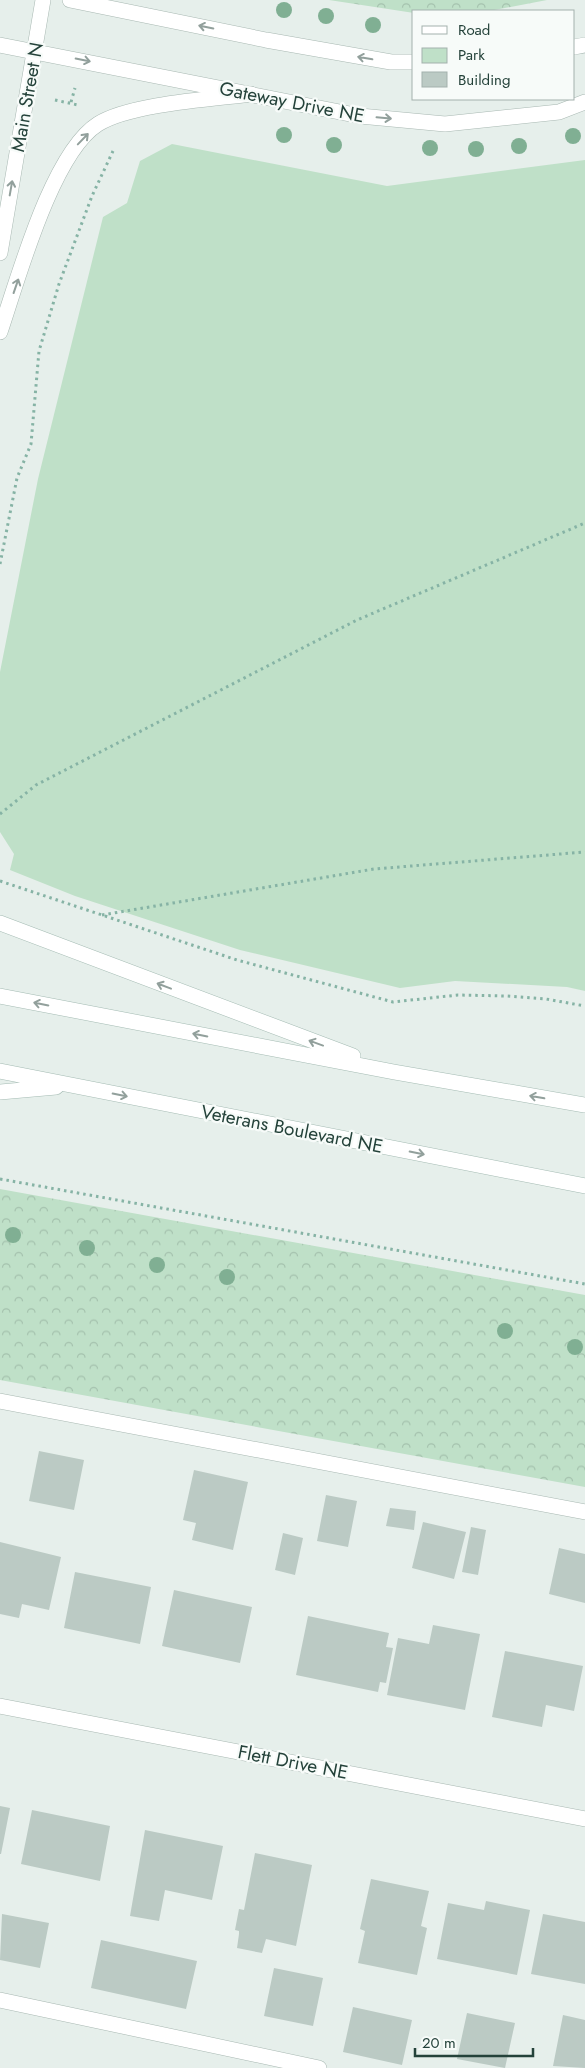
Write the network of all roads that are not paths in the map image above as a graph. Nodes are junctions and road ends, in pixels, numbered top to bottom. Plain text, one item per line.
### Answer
1 (43, 0) edge
2 (70, 0) edge
3 (0, 45) edge
4 (35, 51) junction
5 (412, 62) edge
6 (251, 94) junction
7 (585, 102) edge
8 (585, 111) edge
9 (558, 112) junction
10 (0, 254) edge
11 (0, 332) edge
12 (0, 923) edge
13 (0, 996) edge
14 (0, 1071) edge
15 (394, 1072) junction
16 (72, 1086) junction
17 (0, 1092) edge
18 (585, 1106) edge
19 (585, 1186) edge
20 (0, 1401) edge
21 (585, 1512) edge
22 (0, 1706) edge
23 (585, 1819) edge
24 (0, 2000) edge
25 (319, 2068) edge

1 - 4 street, Main Street N
5 -> 2 street
3 - 4 street, Gateway Drive NE
4 -> 6 street, Gateway Drive NE
10 -> 4 street, Main Street N
6 -> 9 street, Gateway Drive NE
11 -> 6 street
7 - 9 street, Gateway Drive NE
8 - 9 street
15 -> 12 street
15 -> 13 street
14 - 16 street, Veterans Boulevard NE
18 -> 15 street
16 - 17 street
16 -> 19 street, Veterans Boulevard NE
20 - 21 street
22 - 23 street, Flett Drive NE
24 - 25 street

